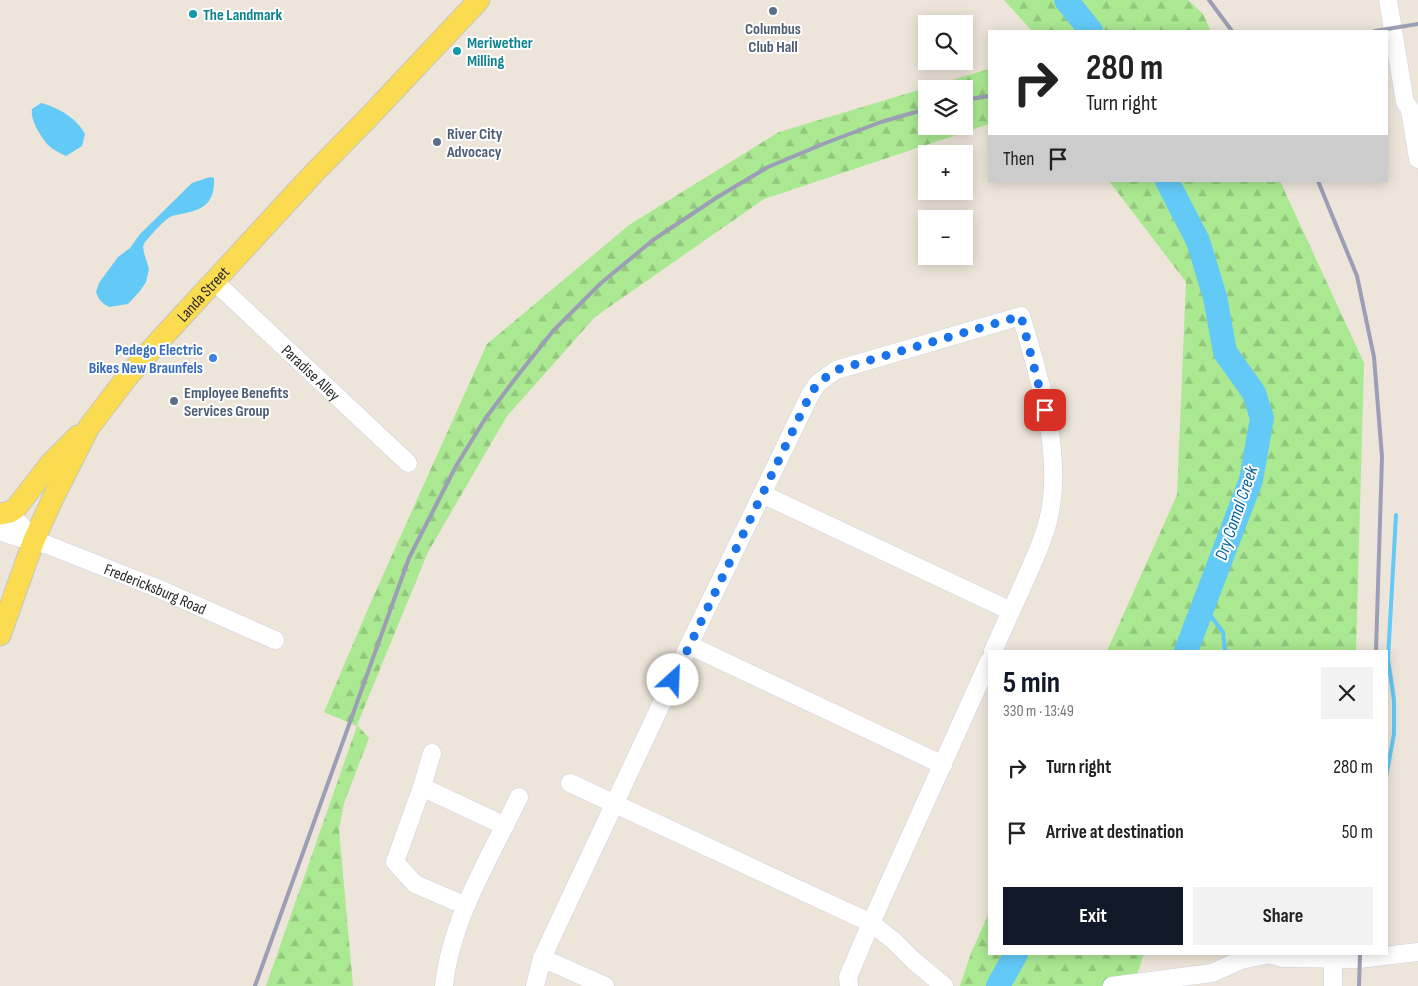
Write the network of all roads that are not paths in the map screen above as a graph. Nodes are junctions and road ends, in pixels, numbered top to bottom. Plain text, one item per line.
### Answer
1 (479, 0) edge
2 (1388, 0) edge
3 (1396, 0) edge
4 (1410, 109) junction
5 (1418, 159) edge
6 (215, 282) junction
7 (89, 427) junction
8 (408, 463) dead end
9 (762, 494) junction
10 (0, 515) edge
11 (0, 531) edge
12 (34, 540) junction
13 (1011, 611) junction
14 (0, 635) edge
15 (275, 640) dead end
16 (689, 645) junction
17 (993, 650) edge
18 (988, 663) edge
19 (432, 753) dead end
20 (943, 765) junction
21 (570, 783) dead end
22 (422, 787) junction
23 (519, 797) dead end
24 (614, 804) junction
25 (505, 826) junction
26 (466, 906) junction
27 (871, 922) junction
28 (1418, 942) edge
29 (1388, 946) edge
30 (1418, 952) edge
31 (1265, 955) edge
32 (1273, 955) edge
33 (542, 958) junction
34 (1333, 958) junction
35 (444, 986) edge
36 (535, 986) edge
37 (606, 986) edge
38 (848, 986) edge
39 (944, 986) edge
40 (1114, 986) edge
41 (1333, 986) edge

1 - 6 main road, Landa Street
2 - 4 street
3 - 4 street
4 - 5 street
6 - 7 main road, Landa Street
6 - 8 street, Paradise Alley
7 - 10 main road
7 - 12 main road, Landa Street
9 - 13 street
9 - 13 street
9 - 16 street
10 - 12 street, Fredericksburg Road
11 - 12 street, Fredericksburg Road
12 - 14 main road, Landa Street
12 - 15 street, Fredericksburg Road
13 - 17 street
16 - 20 street
16 - 24 street
18 - 20 street
19 - 22 street
20 - 27 street
21 - 24 street
22 - 25 street
22 - 26 street
23 - 25 street
24 - 27 street
24 - 33 street
25 - 26 street
26 - 35 street
27 - 38 street
27 - 39 street
28 - 29 street
30 - 34 street
31 - 40 street
32 - 34 street
33 - 36 street
33 - 37 street
34 - 41 street

